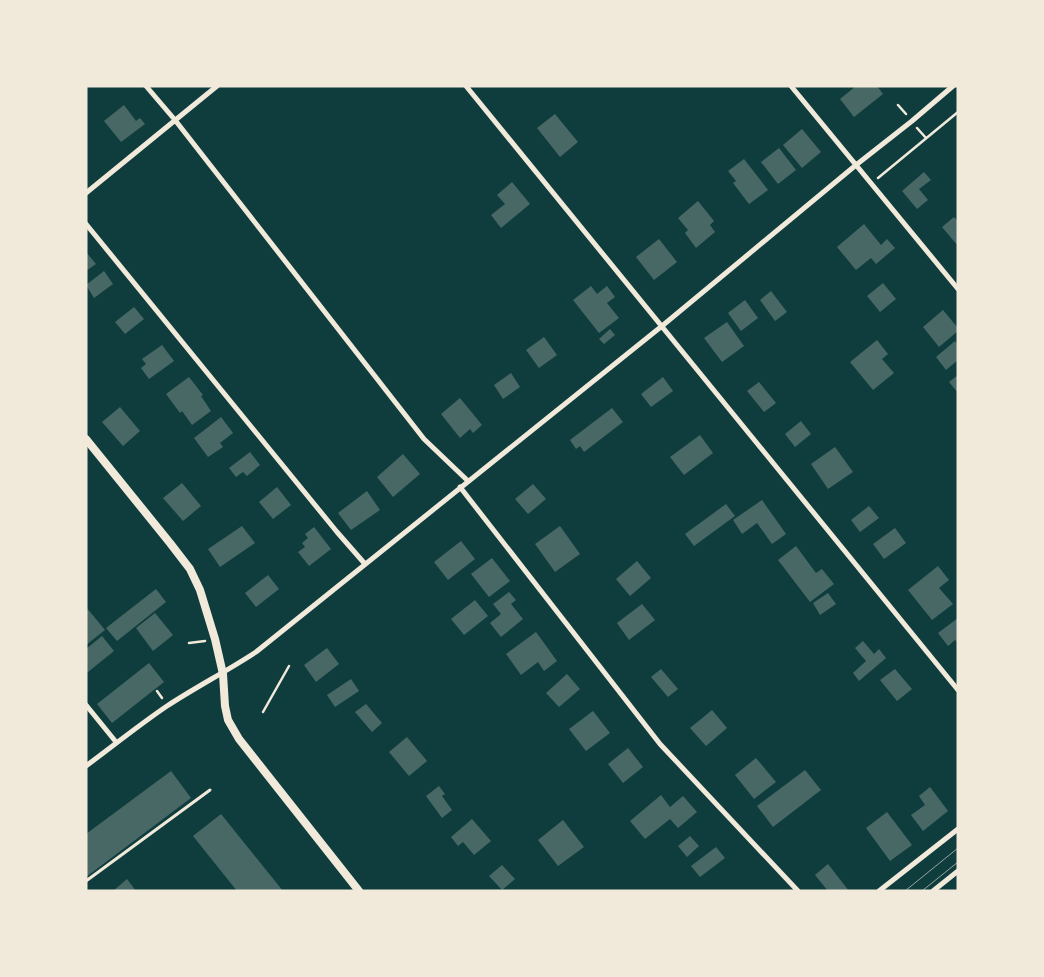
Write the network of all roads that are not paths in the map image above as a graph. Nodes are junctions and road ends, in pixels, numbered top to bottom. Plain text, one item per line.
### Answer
1 (146, 86) edge
2 (217, 86) edge
3 (466, 86) edge
4 (791, 86) edge
5 (954, 86) edge
6 (175, 120) junction
7 (856, 165) junction
8 (86, 193) edge
9 (86, 224) edge
10 (958, 289) edge
11 (662, 326) junction
12 (86, 439) edge
13 (468, 481) junction
14 (460, 487) junction
15 (365, 564) junction
16 (223, 674) junction
17 (958, 690) edge
18 (86, 705) edge
19 (116, 742) junction
20 (86, 766) edge
21 (210, 790) dead end
22 (958, 829) edge
23 (958, 871) edge
24 (86, 881) edge
25 (359, 891) edge
26 (798, 891) edge
27 (879, 891) edge
28 (933, 891) edge

1 - 6 street
2 - 6 street
3 - 11 street
4 - 7 street
5 - 7 street
6 - 8 street
6 - 13 street
7 - 10 street
7 - 11 street
9 - 15 street
11 - 13 street
11 - 17 street
12 - 16 street
13 - 14 street
14 - 15 street
14 - 26 street
15 - 16 street
16 - 19 street
16 - 25 street
18 - 19 street
19 - 20 street
21 - 24 lane
22 - 27 street
23 - 28 street

